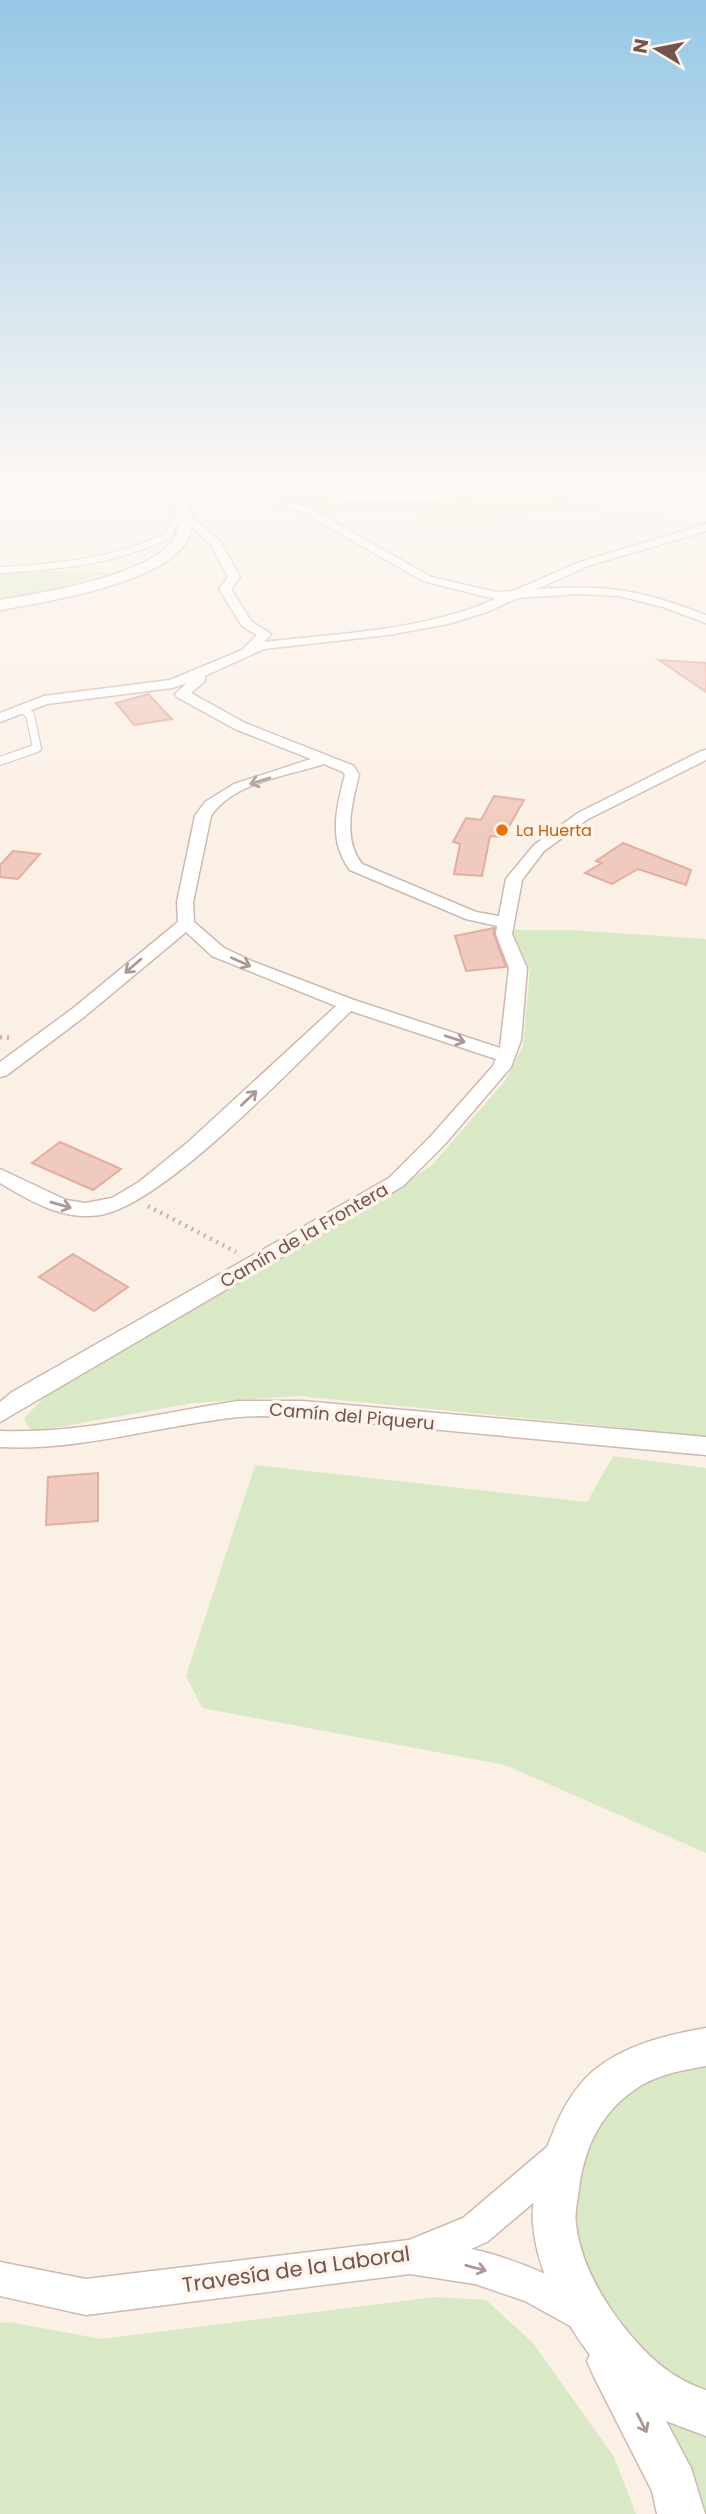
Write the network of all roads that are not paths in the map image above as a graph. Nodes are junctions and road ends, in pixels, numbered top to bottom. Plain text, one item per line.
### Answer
1 (35, 597) edge
2 (229, 597) edge
3 (509, 597) edge
4 (641, 597) edge
5 (0, 605) edge
6 (706, 619) edge
7 (241, 656) junction
8 (206, 672) junction
9 (23, 709) junction
10 (0, 718) edge
11 (706, 754) edge
12 (325, 759) junction
13 (0, 761) edge
14 (504, 922) junction
15 (186, 923) junction
16 (348, 1004) junction
17 (506, 1056) junction
18 (0, 1071) edge
19 (0, 1175) edge
20 (0, 1414) edge
21 (0, 1439) edge
22 (706, 1446) edge
23 (706, 2047) edge
24 (563, 2155) junction
25 (409, 2257) junction
26 (0, 2279) edge
27 (589, 2319) junction
28 (706, 2413) edge
29 (681, 2514) edge

1 - 5 street
2 - 7 street
3 - 7 street
4 - 6 street
7 - 8 street
8 - 9 street
8 - 12 street
9 - 10 street
9 - 13 lane
11 - 14 street, Camín de la Frontera
12 - 14 street
12 -> 15 street
14 - 17 street, Camín de la Frontera
15 -> 16 street
15 -> 18 street
16 -> 17 street
19 -> 16 street
17 - 20 street, Camín de la Frontera
21 - 22 street, Camín del Piqueru
23 - 24 street
24 - 25 street, Travesía de la Laboral
24 - 27 street
25 - 26 street, Travesía de la Laboral
25 -> 27 street
27 - 28 street
27 -> 29 street

